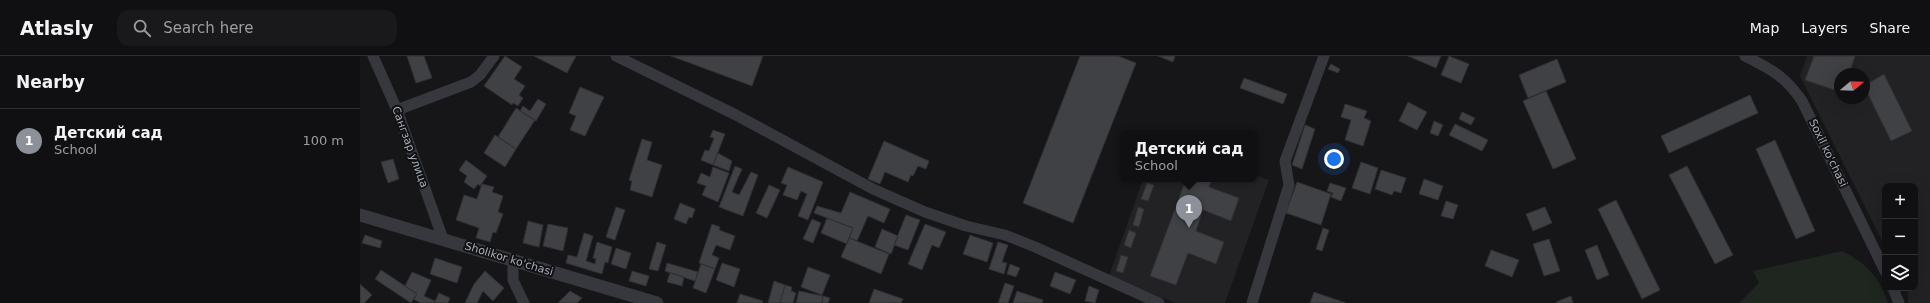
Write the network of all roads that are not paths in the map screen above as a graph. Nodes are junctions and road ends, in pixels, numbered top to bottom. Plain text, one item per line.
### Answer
1 (373, 56) edge
2 (494, 56) edge
3 (616, 56) edge
4 (1324, 56) edge
5 (1745, 56) edge
6 (397, 110) junction
7 (360, 215) edge
8 (443, 239) junction
9 (513, 261) junction
10 (1882, 265) edge
11 (1894, 291) edge
12 (524, 303) edge
13 (658, 303) edge
14 (1159, 303) edge
15 (1252, 303) edge
16 (1899, 303) edge

1 - 6 street, Сангзар улица
2 - 6 street
3 - 14 street
4 - 15 street
5 - 10 street, Soxil ko'chasi
6 - 8 street, Сангзар улица
7 - 8 street, Sholikor ko'chasi
8 - 9 street, Sholikor ko'chasi
9 - 12 street
9 - 13 street, Sholikor ko'chasi
11 - 16 street

